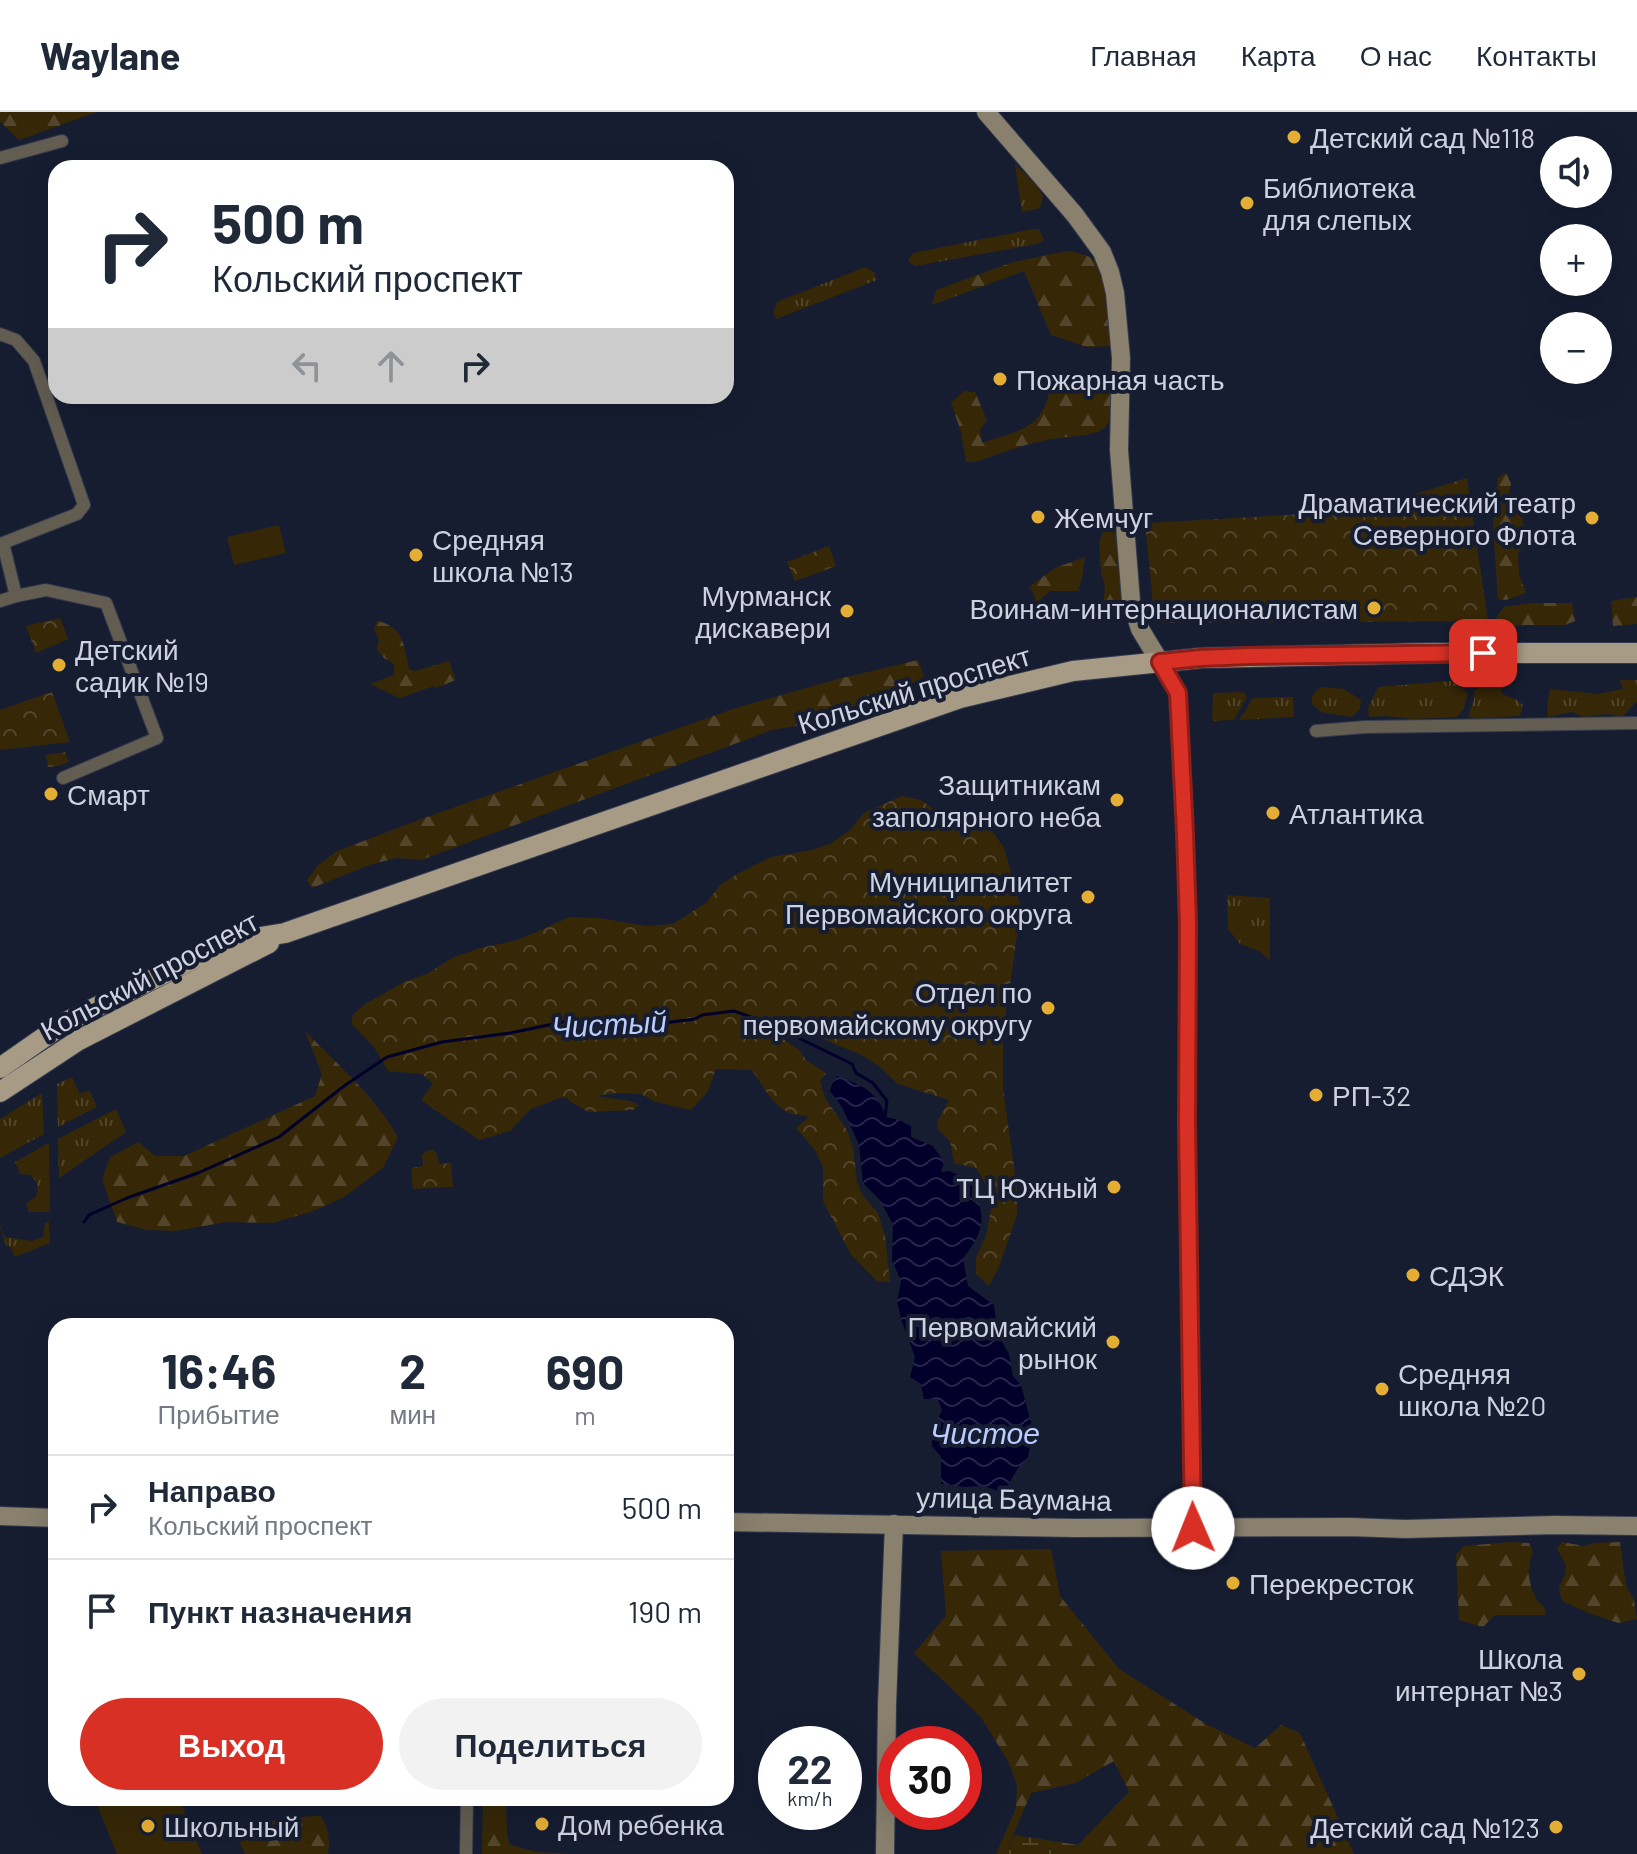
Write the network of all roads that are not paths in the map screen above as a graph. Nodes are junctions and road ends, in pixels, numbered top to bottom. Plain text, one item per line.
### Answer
1 (986, 112) edge
2 (62, 141) dead end
3 (0, 158) edge
4 (0, 334) edge
5 (48, 401) edge
6 (49, 404) edge
7 (16, 596) junction
8 (0, 601) edge
9 (1637, 653) edge
10 (1160, 662) junction
11 (1637, 723) edge
12 (1316, 731) dead end
13 (63, 778) dead end
14 (197, 968) junction
15 (0, 1068) edge
16 (0, 1092) edge
17 (0, 1516) edge
18 (48, 1518) edge
19 (734, 1522) edge
20 (894, 1524) junction
21 (1637, 1526) edge
22 (1193, 1528) junction
23 (467, 1806) edge
24 (466, 1854) edge
25 (885, 1854) edge

1 - 10 street
2 - 3 street
4 - 5 street
6 - 7 street
7 - 8 street
7 - 13 street
9 - 10 main road, Кольский проспект
10 - 14 main road, Кольский проспект
10 - 22 street
11 - 12 street
14 - 15 main road, Кольский проспект
14 - 16 main road, Кольский проспект
17 - 18 street
19 - 20 street, улица Баумана
20 - 22 street, улица Баумана
20 - 25 street
21 - 22 street, улица Баумана
23 - 24 street

